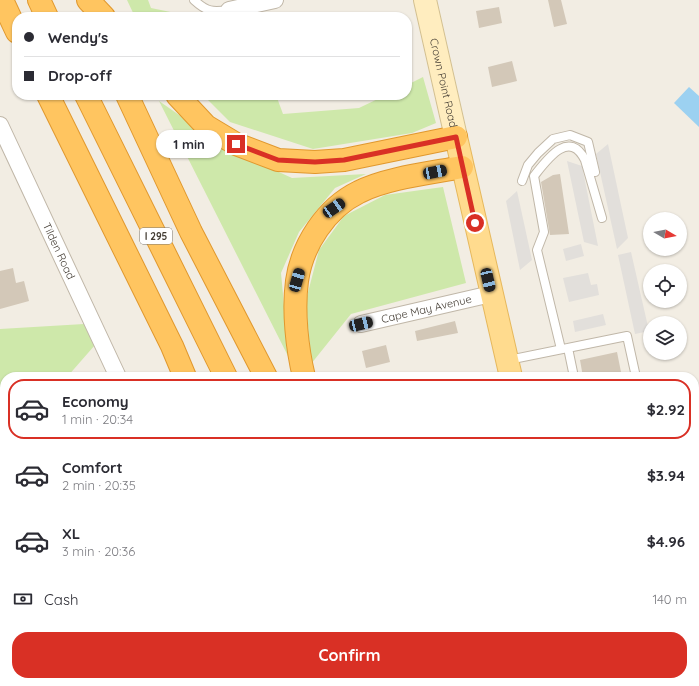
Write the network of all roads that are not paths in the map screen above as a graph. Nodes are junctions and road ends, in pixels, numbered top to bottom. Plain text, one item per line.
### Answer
1 (2, 0) edge
2 (39, 0) edge
3 (83, 0) edge
4 (88, 0) edge
5 (194, 0) edge
6 (275, 0) edge
7 (425, 0) edge
8 (229, 10) joint
9 (45, 12) edge
10 (89, 12) edge
11 (99, 12) edge
12 (12, 21) edge
13 (50, 100) edge
14 (88, 100) edge
15 (129, 100) edge
16 (182, 100) edge
17 (0, 125) edge
18 (456, 137) junction
19 (462, 167) junction
20 (595, 172) dead end
21 (522, 181) dead end
22 (602, 218) dead end
23 (491, 294) junction
24 (361, 324) dead end
25 (564, 349) junction
26 (509, 369) edge
27 (184, 371) edge
28 (116, 372) edge
29 (224, 372) edge
30 (263, 372) edge
31 (303, 372) edge
32 (572, 372) edge
33 (635, 372) edge

1 - 12 highway
2 - 9 highway
3 - 10 highway
4 - 11 highway
5 - 8 lane
6 - 8 street
7 - 18 main road, Crown Point Road
13 - 27 highway
14 - 29 highway, I 295
15 - 30 highway, I 295
16 - 18 highway
17 - 28 street, Tilden Road
18 - 19 main road, Crown Point Road
19 - 23 main road, Crown Point Road
19 - 31 highway
20 - 21 lane
22 - 25 lane
23 - 24 street, Cape May Avenue
23 - 26 main road, Crown Point Road
25 - 26 lane
25 - 32 lane
25 - 33 lane

